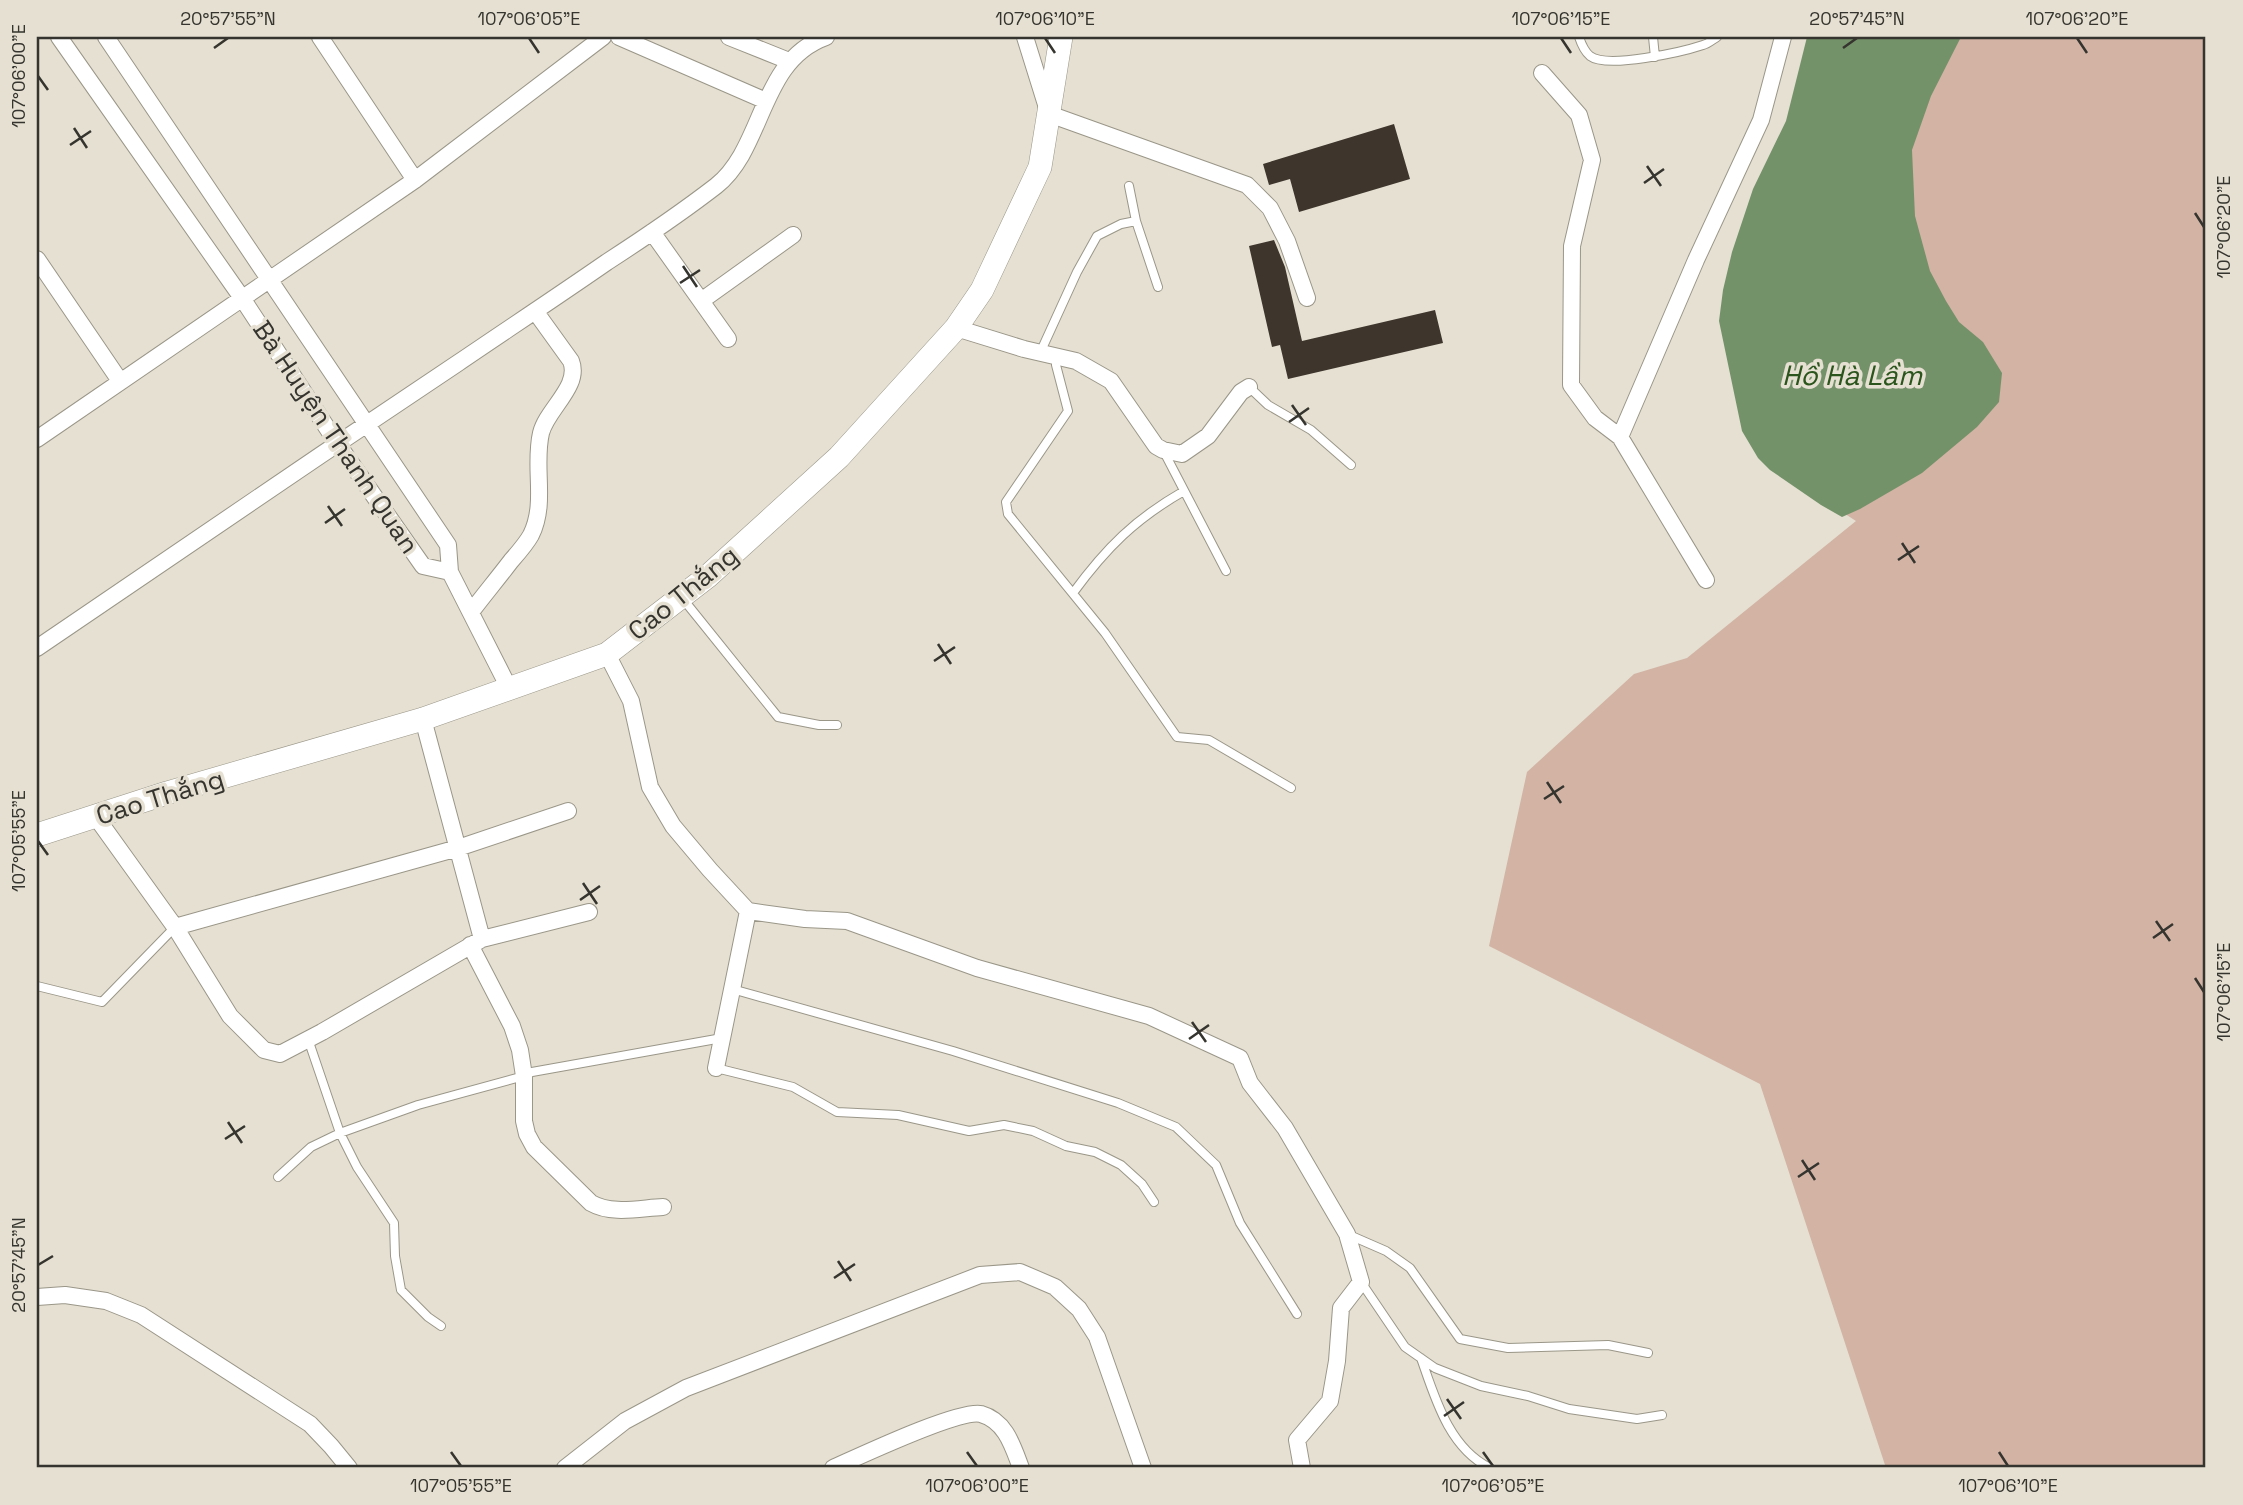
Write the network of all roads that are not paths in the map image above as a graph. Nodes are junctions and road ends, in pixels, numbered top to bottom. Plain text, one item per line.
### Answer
1 (59, 37) edge
2 (106, 37) edge
3 (320, 37) edge
4 (603, 37) edge
5 (619, 37) edge
6 (729, 37) edge
7 (826, 37) edge
8 (1025, 37) edge
9 (1061, 37) edge
10 (1579, 37) edge
11 (1653, 37) edge
12 (1717, 37) edge
13 (1783, 37) edge
14 (1655, 57) junction
15 (789, 61) junction
16 (1542, 73) dead end
17 (766, 101) junction
18 (1049, 114) junction
19 (415, 180) junction
20 (1129, 186) dead end
21 (1136, 221) junction
22 (652, 232) junction
23 (793, 235) dead end
24 (37, 259) edge
25 (43, 280) edge
26 (269, 280) junction
27 (1158, 287) dead end
28 (242, 298) junction
29 (1307, 298) dead end
30 (701, 301) junction
31 (535, 311) junction
32 (956, 328) junction
33 (728, 339) dead end
34 (1048, 355) junction
35 (120, 382) junction
36 (1249, 387) joint
37 (366, 424) junction
38 (1620, 437) junction
39 (37, 439) edge
40 (337, 443) junction
41 (1163, 450) junction
42 (1351, 465) dead end
43 (1184, 491) junction
44 (1226, 571) dead end
45 (450, 572) junction
46 (1706, 580) dead end
47 (1073, 593) junction
48 (681, 597) junction
49 (471, 612) junction
50 (37, 648) edge
51 (607, 654) junction
52 (509, 688) junction
53 (424, 719) junction
54 (837, 725) dead end
55 (1291, 788) dead end
56 (568, 811) dead end
57 (96, 817) junction
58 (37, 835) edge
59 (458, 848) junction
60 (748, 911) junction
61 (589, 912) dead end
62 (175, 927) junction
63 (476, 942) junction
64 (37, 986) edge
65 (732, 989) junction
66 (722, 1038) junction
67 (309, 1039) junction
68 (716, 1068) joint
69 (524, 1076) junction
70 (340, 1133) junction
71 (278, 1177) dead end
72 (1154, 1202) dead end
73 (663, 1207) dead end
74 (1347, 1234) junction
75 (1361, 1282) junction
76 (37, 1297) edge
77 (1297, 1314) dead end
78 (441, 1326) dead end
79 (1648, 1353) dead end
80 (1421, 1358) junction
81 (1662, 1415) dead end
82 (349, 1468) edge
83 (565, 1468) edge
84 (833, 1468) edge
85 (1021, 1468) edge
86 (1143, 1468) edge
87 (1302, 1468) edge
88 (1490, 1468) edge

1 - 28 street, Bà Huyện Thanh Quan
2 - 26 street, Bà Huyện Thanh Quan
3 - 19 street
4 - 19 street
5 - 17 street
6 - 15 street
7 - 15 street
8 - 18 street
9 - 18 main road, Cao Thắng
10 - 14 lane
11 - 14 lane
12 - 14 lane
13 - 38 street
15 - 17 street
16 - 38 street
17 - 22 street
18 - 29 street
18 - 32 main road, Cao Thắng
19 - 26 street
20 - 21 lane
21 - 27 lane
21 - 34 lane
22 - 30 street
22 - 31 street
23 - 30 street
24 - 25 street
25 - 35 street
26 - 28 street
26 - 37 street, Bà Huyện Thanh Quan
28 - 35 street
28 - 40 street, Bà Huyện Thanh Quan
30 - 33 street
31 - 37 street
31 - 49 street
32 - 34 street
32 - 48 main road, Cao Thắng
34 - 41 street
34 - 47 lane
35 - 39 street
36 - 41 street
36 - 42 lane
37 - 40 street
37 - 45 street, Bà Huyện Thanh Quan
38 - 46 street
40 - 45 street, Bà Huyện Thanh Quan
40 - 50 street
41 - 43 lane
43 - 44 lane
43 - 47 lane
45 - 49 street
47 - 55 lane
48 - 51 main road, Cao Thắng
48 - 54 lane
49 - 52 street
51 - 52 main road, Cao Thắng
51 - 60 street
52 - 53 main road, Cao Thắng
53 - 57 main road, Cao Thắng
53 - 59 street
56 - 59 street
57 - 58 main road, Cao Thắng
57 - 62 street
59 - 62 street
59 - 63 street
60 - 65 street
60 - 74 street
61 - 63 street
62 - 64 lane
62 - 67 street
63 - 67 street
63 - 69 street
65 - 66 street
65 - 77 lane
66 - 68 street
66 - 69 lane
67 - 70 lane
68 - 72 lane
69 - 70 lane
69 - 73 street
70 - 71 lane
70 - 78 lane
74 - 75 street
74 - 79 lane
75 - 80 lane
75 - 87 street
76 - 82 street
80 - 81 lane
80 - 88 lane
83 - 86 street
84 - 85 street

